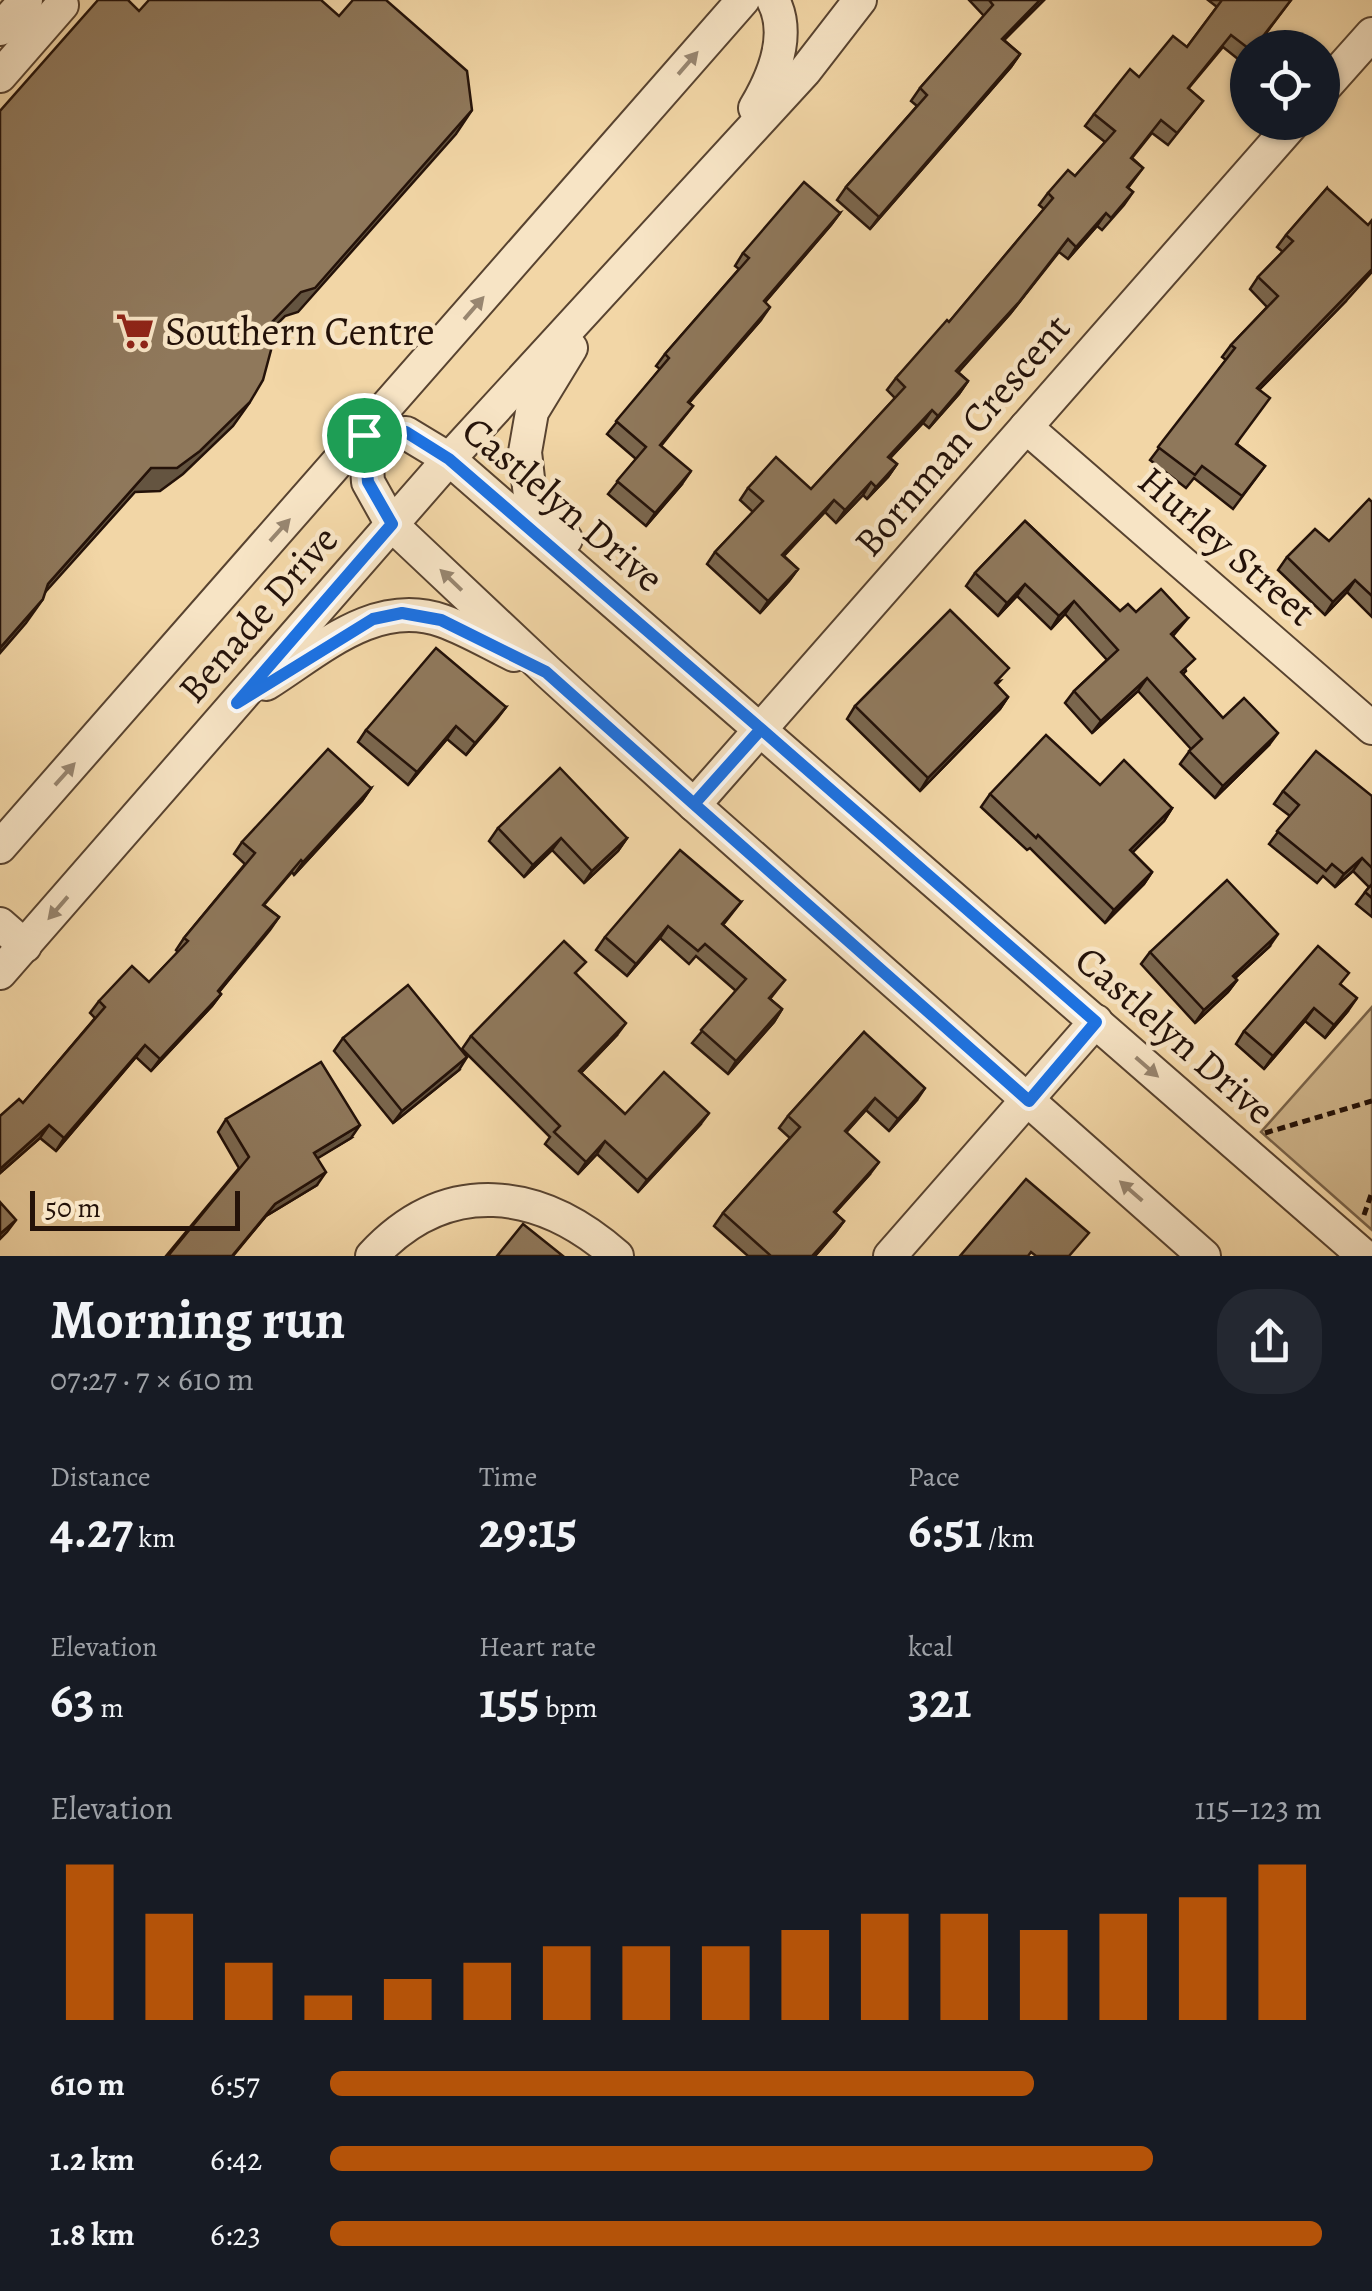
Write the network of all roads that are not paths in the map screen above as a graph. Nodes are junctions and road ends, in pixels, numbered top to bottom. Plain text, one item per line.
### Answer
1 (26, 0) edge
2 (743, 0) edge
3 (772, 0) edge
4 (860, 0) edge
5 (62, 5) dead end
6 (0, 29) edge
7 (1372, 34) edge
8 (1340, 70) edge
9 (0, 76) edge
10 (1278, 140) edge
11 (678, 209) junction
12 (612, 281) junction
13 (1026, 428) junction
14 (364, 435) junction
15 (449, 459) junction
16 (392, 524) junction
17 (626, 611) junction
18 (546, 672) junction
19 (237, 703) junction
20 (1372, 728) edge
21 (761, 729) junction
22 (694, 804) junction
23 (0, 846) edge
24 (0, 924) edge
25 (25, 946) junction
26 (0, 972) edge
27 (1096, 1022) junction
28 (1029, 1101) junction
29 (372, 1256) edge
30 (618, 1256) edge
31 (890, 1256) edge
32 (1204, 1256) edge
33 (1364, 1256) edge

1 - 6 street
14 -> 2 street, Benade Drive
3 - 11 street
4 - 11 street, Benade Drive
5 - 9 street
7 - 8 street
10 - 13 street, Bornman Crescent
11 - 12 street, Benade Drive
12 - 15 street, Benade Drive
12 - 17 street
13 - 20 street, Hurley Street
13 - 21 street, Bornman Crescent
14 - 15 street, Castlelyn Drive
14 - 16 street
23 -> 14 street, Benade Drive
15 - 16 street, Benade Drive
15 - 17 street, Castlelyn Drive
18 -> 16 street
16 - 19 street, Benade Drive
17 - 21 street, Castlelyn Drive
18 - 19 street
18 - 22 street
19 -> 25 street, Benade Drive
21 - 22 street, Bornman Crescent
21 - 27 street, Castlelyn Drive
22 - 28 street
24 - 25 street
25 - 26 street, Benade Drive
27 - 28 street
27 -> 33 street, Castlelyn Drive
28 - 31 street
32 -> 28 street
29 - 30 street

